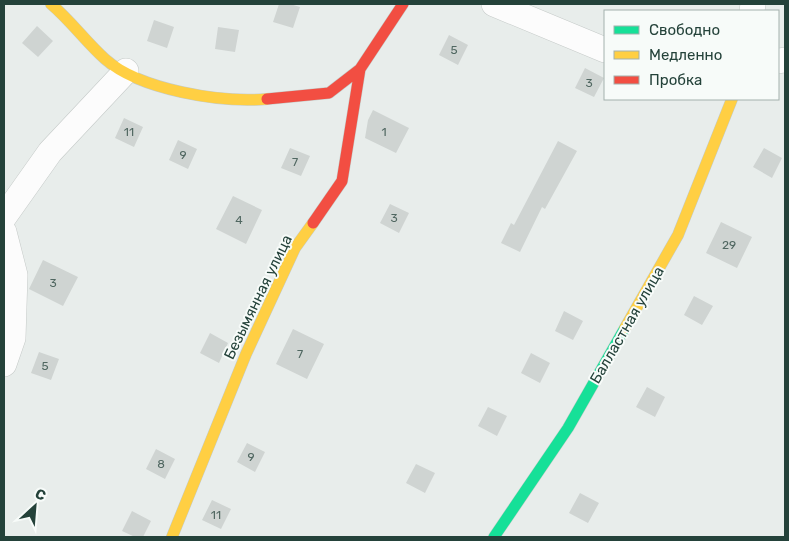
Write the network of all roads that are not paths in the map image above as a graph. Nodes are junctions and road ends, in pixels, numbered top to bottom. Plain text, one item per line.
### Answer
1 (51, 4) edge
2 (403, 4) edge
3 (494, 4) edge
4 (604, 50) edge
5 (360, 69) junction
6 (126, 71) junction
7 (732, 100) edge
8 (4, 217) edge
9 (4, 232) edge
10 (4, 364) edge
11 (172, 537) edge
12 (494, 537) edge

1 - 6 street
2 - 5 street
3 - 4 street
5 - 6 street
5 - 11 street, Безымянная улица
6 - 8 street
7 - 12 street, Балластная улица
9 - 10 street

